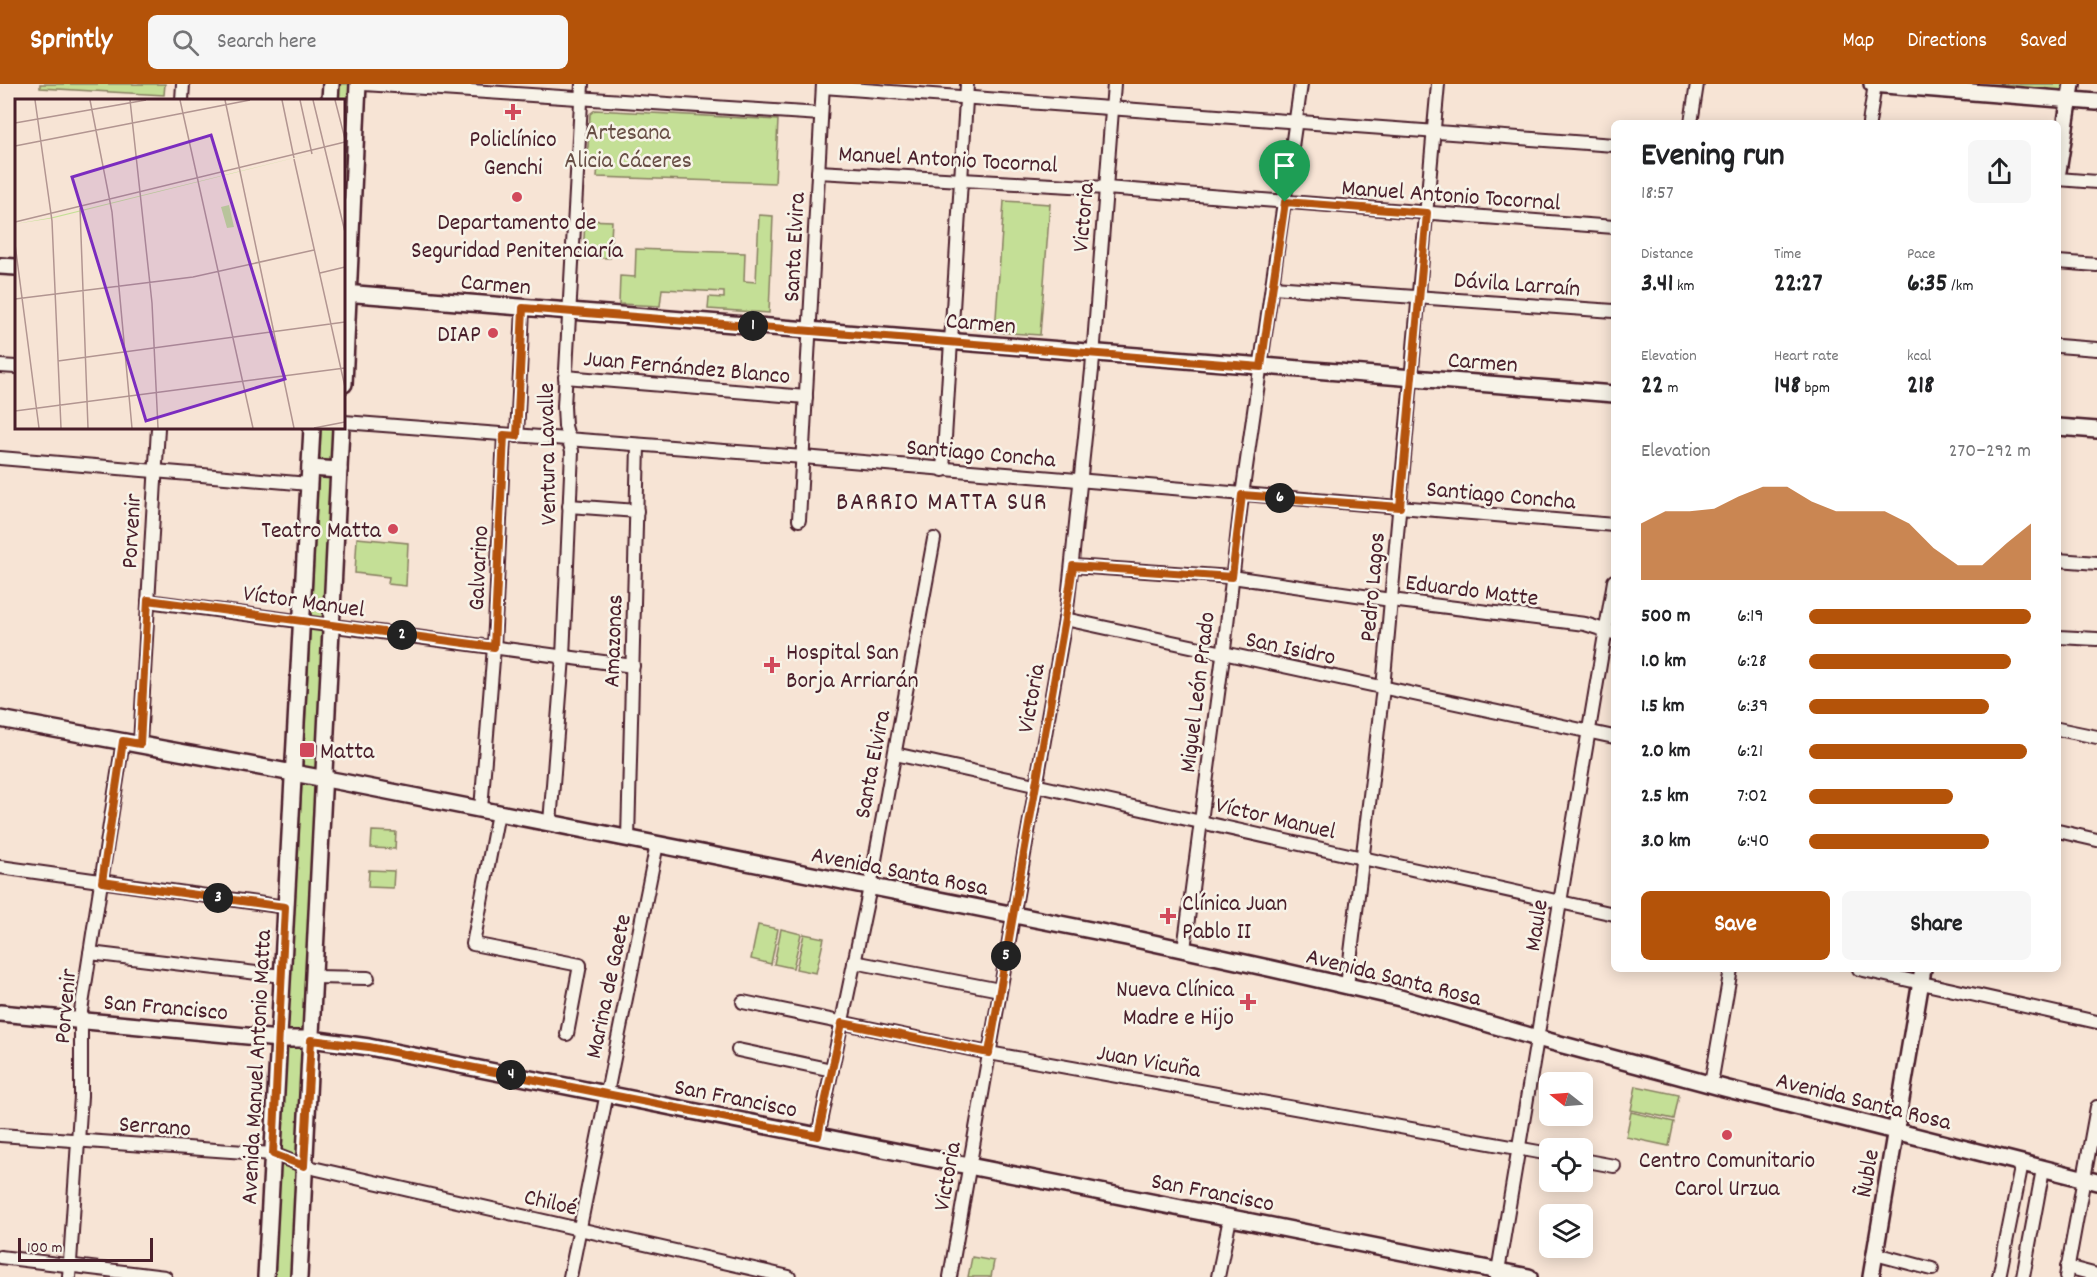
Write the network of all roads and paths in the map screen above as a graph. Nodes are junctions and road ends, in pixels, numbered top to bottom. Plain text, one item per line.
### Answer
1 (183, 84) edge
2 (331, 84) edge
3 (358, 84) edge
4 (364, 84) edge
5 (582, 84) edge
6 (967, 84) edge
7 (1114, 84) edge
8 (1301, 84) edge
9 (1438, 84) edge
10 (1697, 84) edge
11 (1874, 84) edge
12 (2072, 84) edge
13 (823, 86) edge
14 (966, 97) junction
15 (581, 98) junction
16 (182, 99) edge
17 (330, 99) edge
18 (2070, 100) junction
19 (2097, 102) edge
20 (1112, 108) junction
21 (821, 114) junction
22 (1691, 120) edge
23 (1869, 120) edge
24 (1296, 121) junction
25 (1434, 131) junction
26 (1611, 145) edge
27 (2061, 153) edge
28 (818, 172) junction
29 (2061, 179) edge
30 (961, 180) junction
31 (2097, 183) edge
32 (1106, 188) junction
33 (1285, 202) junction
34 (1427, 213) junction
35 (1611, 227) edge
36 (2061, 262) edge
37 (2097, 265) edge
38 (0, 266) edge
39 (15, 267) edge
40 (1273, 287) junction
41 (346, 294) edge
42 (1419, 297) junction
43 (523, 308) junction
44 (569, 311) junction
45 (1611, 311) edge
46 (810, 330) junction
47 (345, 339) edge
48 (951, 342) junction
49 (2061, 346) edge
50 (2097, 349) edge
51 (1093, 353) junction
52 (0, 366) edge
53 (15, 367) edge
54 (1261, 367) junction
55 (565, 377) junction
56 (1412, 378) junction
57 (1611, 394) edge
58 (806, 397) junction
59 (345, 422) edge
60 (2061, 428) edge
61 (158, 429) edge
62 (312, 429) edge
63 (341, 429) edge
64 (2097, 430) edge
65 (510, 436) junction
66 (569, 441) junction
67 (638, 446) junction
68 (0, 458) edge
69 (803, 458) junction
70 (310, 468) junction
71 (339, 470) junction
72 (943, 470) junction
73 (154, 471) junction
74 (1081, 482) junction
75 (309, 484) junction
76 (1242, 495) junction
77 (569, 506) junction
78 (1400, 507) junction
79 (637, 511) junction
80 (799, 520) dead end
81 (1611, 525) edge
82 (934, 539) dead end
83 (2061, 560) edge
84 (2097, 563) edge
85 (1073, 566) junction
86 (1232, 577) junction
87 (148, 600) junction
88 (1391, 600) junction
89 (1065, 619) junction
90 (302, 621) junction
91 (331, 625) junction
92 (1610, 631) edge
93 (2061, 637) edge
94 (2097, 639) edge
95 (494, 647) junction
96 (1223, 653) junction
97 (563, 657) junction
98 (633, 666) junction
99 (1383, 688) junction
100 (0, 719) edge
101 (1033, 729) dead end
102 (2061, 730) edge
103 (1046, 731) junction
104 (1588, 732) junction
105 (1611, 736) edge
106 (2097, 737) edge
107 (123, 741) junction
108 (140, 744) junction
109 (895, 754) junction
110 (294, 772) junction
111 (325, 778) junction
112 (1036, 785) junction
113 (481, 809) junction
114 (498, 813) junction
115 (1201, 822) junction
116 (550, 823) junction
117 (2061, 832) edge
118 (628, 838) junction
119 (2097, 840) edge
120 (657, 844) junction
121 (1362, 858) junction
122 (0, 867) edge
123 (102, 882) junction
124 (870, 887) junction
125 (1560, 902) junction
126 (285, 907) junction
127 (1611, 913) edge
128 (1013, 915) junction
129 (1184, 949) junction
130 (90, 954) junction
131 (854, 962) junction
132 (1730, 972) edge
133 (1886, 972) edge
134 (282, 976) junction
135 (1922, 976) edge
136 (314, 977) junction
137 (368, 978) dead end
138 (1347, 986) junction
139 (1000, 990) junction
140 (743, 1002) dead end
141 (0, 1013) edge
142 (81, 1021) junction
143 (2097, 1022) edge
144 (842, 1023) junction
145 (567, 1034) dead end
146 (1537, 1038) junction
147 (279, 1039) junction
148 (311, 1040) junction
149 (738, 1050) dead end
150 (989, 1053) junction
151 (832, 1070) junction
152 (1711, 1084) junction
153 (606, 1094) junction
154 (2097, 1107) edge
155 (1896, 1132) junction
156 (0, 1135) edge
157 (818, 1136) junction
158 (78, 1140) junction
159 (1519, 1149) junction
160 (1539, 1152) edge
161 (273, 1154) junction
162 (1593, 1162) edge
163 (2022, 1163) junction
164 (304, 1166) junction
165 (969, 1166) junction
166 (1614, 1166) dead end
167 (2043, 1169) junction
168 (2090, 1180) edge
169 (1230, 1218) junction
170 (579, 1229) junction
171 (1875, 1254) junction
172 (0, 1257) edge
173 (1932, 1269) dead end
174 (69, 1271) edge
175 (2067, 1272) edge
176 (1498, 1274) edge
177 (2097, 1275) edge
178 (165, 1277) edge
179 (266, 1277) edge
180 (299, 1277) edge
181 (570, 1277) edge
182 (789, 1277) edge
183 (950, 1277) edge
184 (1218, 1277) edge
185 (1529, 1277) edge
186 (1872, 1277) edge
187 (1999, 1277) edge
188 (2023, 1277) edge

1 - 16 street
2 - 17 main road
3 - 41 main road
4 - 15 street
5 - 15 street, Ventura Lavalle
6 - 14 street
7 - 20 street, Victoria
8 - 24 street, Miguel León Prado
9 - 25 street, Pedro Lagos
10 - 22 street
11 - 18 main road
11 - 23 street
12 - 18 main road
13 - 14 street
13 - 21 street, Santa Elvira
14 - 20 street
14 - 30 street
15 - 21 street
15 - 44 street, Ventura Lavalle
18 - 19 main road
18 - 27 main road
20 - 24 street
20 - 32 street, Victoria
21 - 28 street, Santa Elvira
24 - 25 street
24 - 33 street, Miguel León Prado
25 - 26 street
25 - 34 street, Pedro Lagos
28 - 30 street, Manuel Antonio Tocornal
28 - 46 street, Santa Elvira
29 - 31 street
30 - 32 street, Manuel Antonio Tocornal
30 - 48 street
32 - 33 street, Manuel Antonio Tocornal
32 - 51 street, Victoria
33 - 34 street, Manuel Antonio Tocornal
33 - 40 street, Miguel León Prado
34 - 35 street, Manuel Antonio Tocornal
34 - 42 street, Pedro Lagos
36 - 37 street
38 - 39 main road
40 - 42 street, Dávila Larraín
40 - 54 street, Miguel León Prado
41 - 43 main road, Carmen
41 - 47 main road
42 - 45 street, Dávila Larraín
42 - 56 street, Pedro Lagos
43 - 44 main road, Carmen
43 - 65 street, Galvarino
44 - 46 main road, Carmen
44 - 55 street, Ventura Lavalle
46 - 48 main road, Carmen
46 - 58 street, Santa Elvira
48 - 51 main road, Carmen
48 - 72 street
49 - 50 street
51 - 54 main road, Carmen
51 - 74 street, Victoria
52 - 53 street
54 - 56 main road, Carmen
54 - 76 street, Miguel León Prado
55 - 58 street, Juan Fernández Blanco
55 - 66 street, Ventura Lavalle
56 - 57 main road, Carmen
56 - 78 street, Pedro Lagos
58 - 69 street, Santa Elvira
59 - 65 street, Santiago Concha
60 - 64 main road
61 - 73 street, Porvenir
62 - 70 main road, Avenida Manuel Antonio Matta
63 - 71 main road
65 - 66 street, Santiago Concha
65 - 95 street, Galvarino
66 - 67 street, Santiago Concha
66 - 77 street, Ventura Lavalle
67 - 69 street, Santiago Concha
67 - 79 street, Amazonas
68 - 73 street
69 - 72 street, Santiago Concha
69 - 80 street, Santa Elvira
70 - 71 main road
70 - 75 main road, Avenida Manuel Antonio Matta
71 - 91 main road
72 - 74 street, Santiago Concha
73 - 75 street
73 - 87 street, Porvenir
74 - 76 street, Santiago Concha
74 - 85 street, Victoria
75 - 90 main road, Avenida Manuel Antonio Matta
76 - 78 street, Santiago Concha
76 - 86 street, Miguel León Prado
77 - 79 street
77 - 97 street, Ventura Lavalle
78 - 81 street, Santiago Concha
78 - 88 street, Pedro Lagos
79 - 98 street, Amazonas
82 - 109 street, Santa Elvira
83 - 84 street
85 - 86 street, Eduardo Matte
85 - 89 street, Victoria
86 - 88 street, Eduardo Matte
86 - 96 street, Miguel León Prado
87 - 90 street, Víctor Manuel
87 - 108 street, Porvenir
88 - 92 street, Eduardo Matte
88 - 99 street, Pedro Lagos
89 - 96 street, San Isidro
89 - 103 street, Victoria
90 - 91 street, Víctor Manuel
90 - 110 main road, Avenida Manuel Antonio Matta
91 - 95 street, Víctor Manuel
91 - 111 main road
92 - 104 street, Maule
93 - 94 street
95 - 97 street, Víctor Manuel
95 - 113 street, Galvarino
96 - 99 street, San Isidro
96 - 115 street, Miguel León Prado
97 - 98 street, Víctor Manuel
97 - 116 street, Ventura Lavalle
98 - 118 street, Amazonas
99 - 104 street, San Isidro
99 - 121 street, Pedro Lagos
100 - 107 main road, Avenida Santa Rosa
101 - 103 street
102 - 106 street
103 - 112 street, Victoria
104 - 105 street, San Isidro
104 - 125 street, Maule
107 - 108 main road, Avenida Santa Rosa
107 - 123 street, Porvenir
108 - 110 main road, Avenida Santa Rosa
109 - 112 street, Víctor Manuel
109 - 124 street, Santa Elvira
110 - 111 main road, Avenida Santa Rosa
110 - 126 main road, Avenida Manuel Antonio Matta
111 - 113 main road, Avenida Santa Rosa
111 - 136 main road
112 - 115 street, Víctor Manuel
112 - 128 street, Victoria
113 - 114 main road, Avenida Santa Rosa
114 - 116 main road, Avenida Santa Rosa
114 - 145 street
115 - 121 street, Víctor Manuel
115 - 129 street, Miguel León Prado
116 - 118 main road, Avenida Santa Rosa
117 - 119 street
118 - 120 main road, Avenida Santa Rosa
120 - 124 main road, Avenida Santa Rosa
120 - 153 street, Marina de Gaete
121 - 125 street, Víctor Manuel
121 - 138 street, Pedro Lagos
122 - 123 street
123 - 126 street
123 - 130 street, Porvenir
124 - 128 main road, Avenida Santa Rosa
124 - 131 street, Santa Elvira
125 - 127 street, Víctor Manuel
125 - 146 street, Maule
126 - 134 main road, Avenida Manuel Antonio Matta
128 - 129 main road, Avenida Santa Rosa
128 - 139 street, Victoria
129 - 138 main road, Avenida Santa Rosa
130 - 134 street
130 - 142 street, Porvenir
131 - 139 street
131 - 144 street, Santa Elvira
132 - 152 street
133 - 135 street
134 - 147 main road, Avenida Manuel Antonio Matta
135 - 143 street
135 - 155 main road, Ñuble
136 - 137 street
136 - 148 main road
138 - 146 main road, Avenida Santa Rosa
139 - 150 street, Victoria
140 - 144 street, Juan Vicuña
141 - 142 main road, San Francisco
142 - 147 main road, San Francisco
142 - 158 street, Porvenir
144 - 150 street, Juan Vicuña
144 - 151 street, Santa Elvira
146 - 152 main road, Avenida Santa Rosa
146 - 159 street, Maule
147 - 148 main road, San Francisco
147 - 161 main road, Avenida Manuel Antonio Matta
148 - 153 main road, San Francisco
148 - 164 main road
149 - 151 street
150 - 159 street, Juan Vicuña
150 - 165 street, Victoria
151 - 157 street, Santa Elvira
152 - 155 main road, Avenida Santa Rosa
153 - 157 main road, San Francisco
153 - 170 street, Marina de Gaete
154 - 168 street
155 - 163 main road, Avenida Santa Rosa
155 - 171 main road, Ñuble
156 - 158 street, Serrano
157 - 165 main road, San Francisco
158 - 161 street, Serrano
158 - 174 street, Porvenir
159 - 160 street, Juan Vicuña
159 - 176 street, Maule
161 - 164 street, Serrano
161 - 179 main road, Avenida Manuel Antonio Matta
162 - 166 street
163 - 167 main road, Avenida Santa Rosa
163 - 187 street
164 - 170 street, Chiloé
164 - 180 main road
165 - 169 main road, San Francisco
165 - 183 street, Victoria
167 - 168 main road, Avenida Santa Rosa
167 - 188 street
168 - 175 street
169 - 176 main road, San Francisco
169 - 184 street
170 - 181 street, Marina de Gaete
170 - 182 street, Chiloé
171 - 173 street
171 - 186 main road, Ñuble
172 - 174 street
174 - 178 street
175 - 177 street
176 - 185 main road, San Francisco

